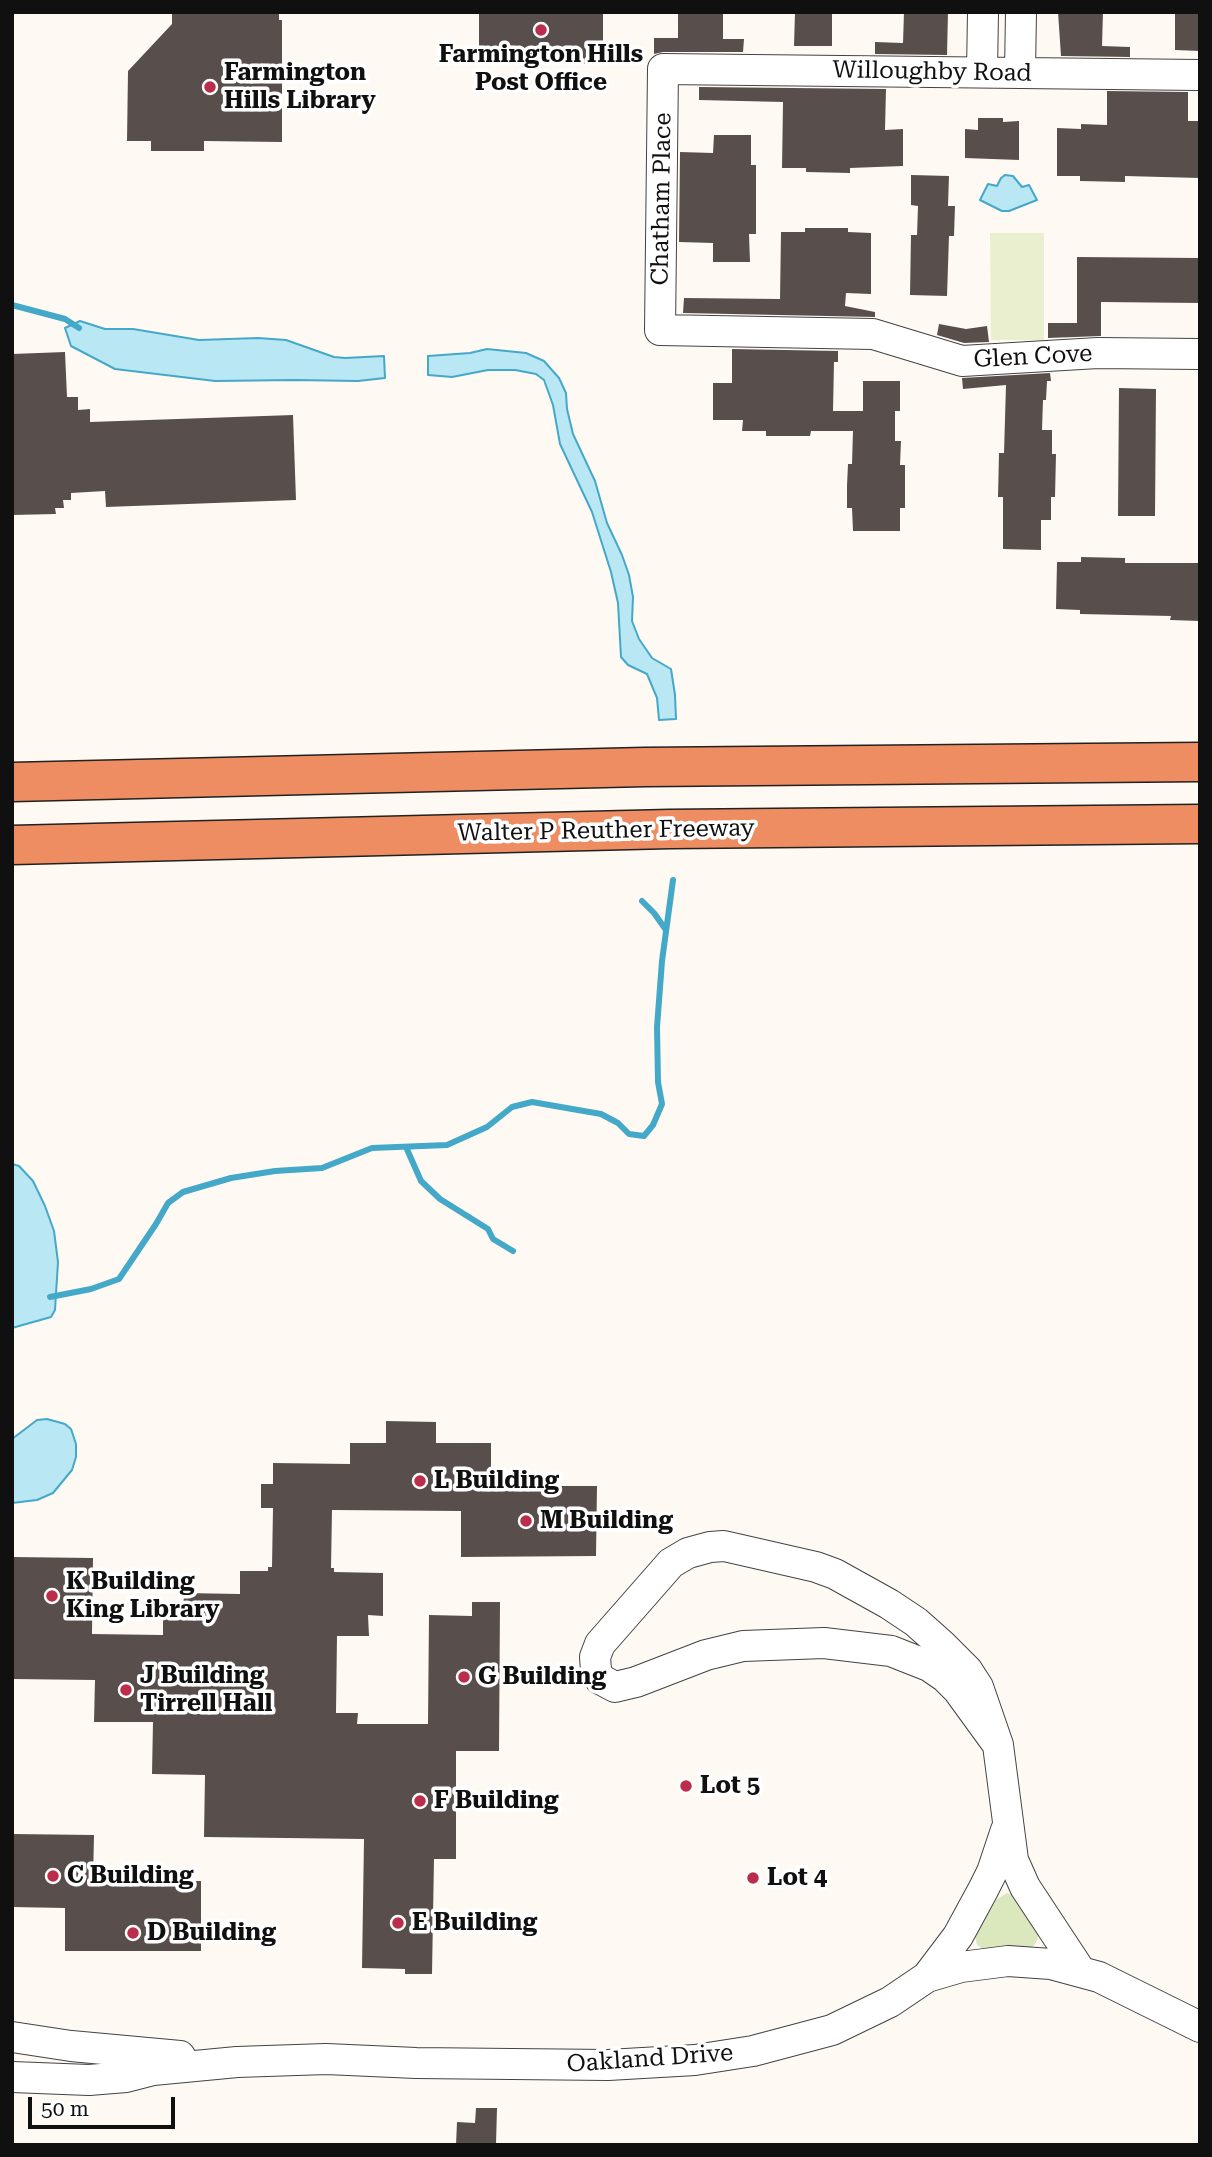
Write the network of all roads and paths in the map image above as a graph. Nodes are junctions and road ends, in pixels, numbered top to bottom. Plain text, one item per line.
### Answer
1 (984, 12) edge
2 (1021, 12) edge
3 (663, 69) joint
4 (982, 72) junction
5 (1020, 72) junction
6 (1200, 75) edge
7 (660, 330) joint
8 (1200, 354) edge
9 (1200, 754) edge
10 (1077, 762) junction
11 (1200, 762) edge
12 (12, 782) edge
13 (1108, 824) junction
14 (1200, 824) edge
15 (1200, 837) edge
16 (12, 845) edge
17 (998, 1745) junction
18 (1008, 1827) junction
19 (1081, 1972) junction
20 (927, 1977) junction
21 (1200, 2027) edge
22 (12, 2038) edge
23 (237, 2062) junction
24 (12, 2077) edge

1 - 4 street
2 - 5 street
3 - 4 street, Willoughby Road
3 - 7 street, Chatham Place
4 - 5 street, Willoughby Road
5 - 6 street, Willoughby Road
7 - 8 street, Glen Cove
9 - 10 highway
10 - 11 highway
10 - 12 highway
13 - 14 highway, Walter P Reuther Freeway
13 - 15 highway
13 - 16 highway, Walter P Reuther Freeway
17 - 17 street
17 - 18 street
18 - 19 street
18 - 20 street
19 - 20 street, Oakland Drive
19 - 21 street, Oakland Drive
20 - 23 street, Oakland Drive
22 - 23 street, Oakland Drive
23 - 24 street, Oakland Drive

